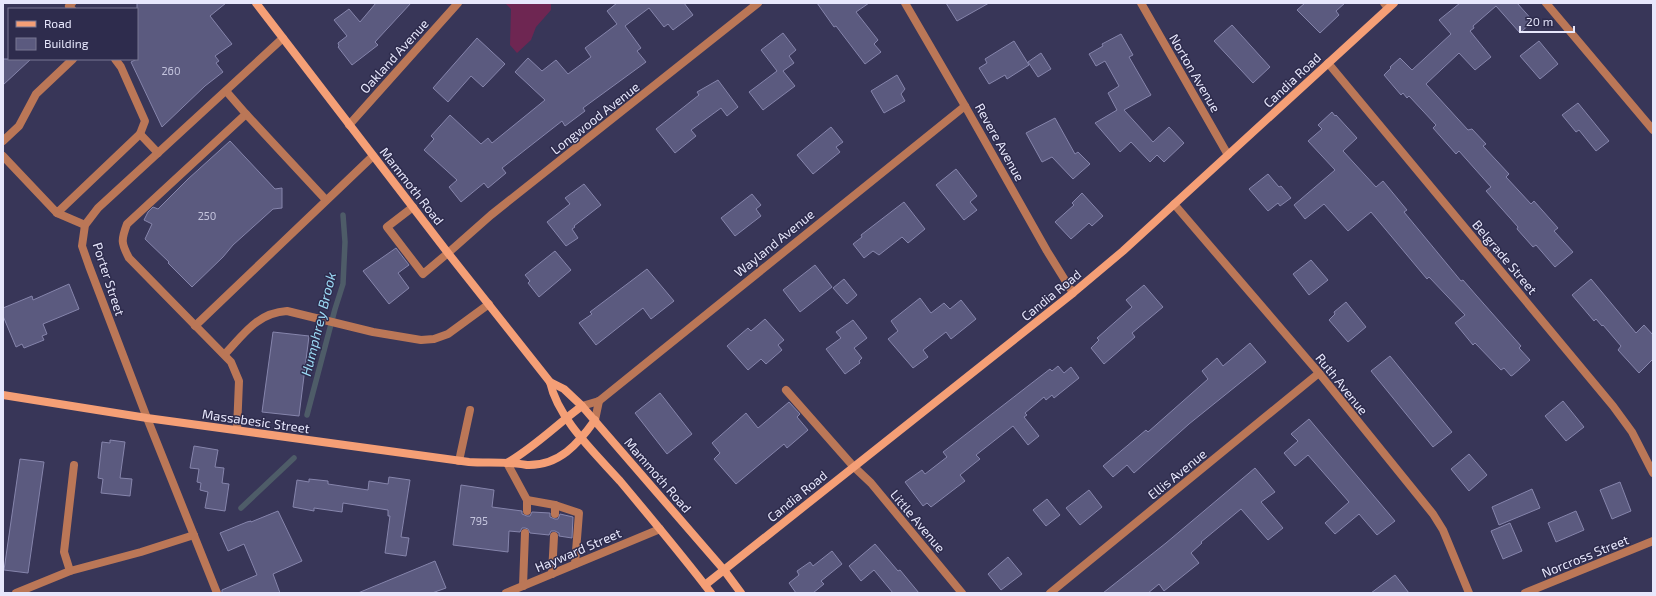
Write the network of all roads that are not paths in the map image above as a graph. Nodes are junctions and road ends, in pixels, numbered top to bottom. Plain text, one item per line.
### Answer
1 (256, 3) edge
2 (458, 3) edge
3 (758, 3) edge
4 (905, 3) edge
5 (1142, 3) edge
6 (1546, 3) edge
7 (1389, 5) edge
8 (283, 38) junction
9 (72, 60) edge
10 (116, 60) edge
11 (1328, 63) junction
12 (226, 91) junction
13 (965, 106) junction
14 (246, 114) junction
15 (349, 125) junction
16 (1653, 130) edge
17 (140, 134) junction
18 (3, 140) edge
19 (158, 153) junction
20 (1228, 155) junction
21 (3, 156) edge
22 (373, 156) junction
23 (326, 200) junction
24 (1174, 204) junction
25 (413, 207) junction
26 (57, 213) junction
27 (85, 225) junction
28 (448, 253) junction
29 (1073, 293) junction
30 (489, 304) junction
31 (195, 326) junction
32 (225, 354) junction
33 (1319, 373) junction
34 (550, 382) junction
35 (786, 390) dead end
36 (3, 395) edge
37 (599, 401) junction
38 (582, 406) junction
39 (470, 410) dead end
40 (566, 417) junction
41 (147, 418) junction
42 (595, 420) junction
43 (237, 430) junction
44 (582, 438) junction
45 (459, 461) junction
46 (507, 463) junction
47 (74, 465) dead end
48 (853, 466) junction
49 (1653, 474) edge
50 (527, 500) junction
51 (527, 511) dead end
52 (660, 529) junction
53 (525, 533) dead end
54 (194, 535) junction
55 (554, 536) dead end
56 (1653, 541) edge
57 (575, 564) junction
58 (724, 570) junction
59 (70, 572) junction
60 (552, 574) junction
61 (705, 585) junction
62 (523, 586) junction
63 (16, 593) edge
64 (217, 593) edge
65 (506, 593) edge
66 (711, 593) edge
67 (741, 593) edge
68 (962, 593) edge
69 (1050, 593) edge
70 (1469, 593) edge
71 (1525, 593) edge

1 - 8 main road, Mammoth Road
2 - 15 street, Oakland Avenue
3 - 28 street, Longwood Avenue
4 - 13 street, Revere Avenue
5 - 20 street, Norton Avenue
6 - 16 street
7 - 11 main road, Candia Road
8 - 12 street, Porter Street
8 - 15 main road, Mammoth Road
9 - 18 street
10 - 17 street
11 - 20 main road, Candia Road
11 - 49 street, Belgrade Street
12 - 14 street
12 - 19 street, Porter Street
13 - 29 street, Revere Avenue
13 - 37 street, Wayland Avenue
14 - 23 street
14 - 31 street
15 - 22 main road, Mammoth Road
17 - 19 street
17 - 26 street
19 - 27 street, Porter Street
20 - 24 main road, Candia Road
21 - 26 street
22 - 23 street
22 - 25 main road, Mammoth Road
23 - 31 street
24 - 29 main road, Candia Road
24 - 33 street, Ruth Avenue
25 - 28 main road, Mammoth Road
25 - 28 street, Longwood Avenue
26 - 27 street
27 - 41 street, Porter Street
28 - 30 main road, Mammoth Road
29 - 48 main road, Candia Road
30 - 32 street
30 - 34 main road, Mammoth Road
31 - 32 street
32 - 43 street
33 - 69 street, Ellis Avenue
33 - 70 street, Ruth Avenue
34 - 38 main road, Mammoth Road
34 - 40 main road, Mammoth Road
35 - 48 street, Little Avenue
36 - 41 main road, Massabesic Street
37 - 38 street, Wayland Avenue
37 - 42 street
38 - 40 main road, Massabesic Street
38 - 42 main road, Mammoth Road
39 - 45 street
40 - 44 main road, Mammoth Road
40 - 46 main road, Massabesic Street
41 - 43 main road, Massabesic Street
41 - 54 street, Porter Street
42 - 44 main road, Massabesic Street
42 - 58 main road, Mammoth Road
43 - 45 main road, Massabesic Street
44 - 46 main road, Massabesic Street
44 - 52 main road, Mammoth Road
45 - 46 main road, Massabesic Street
46 - 50 street
47 - 59 street
48 - 58 main road, Candia Road
48 - 68 street, Little Avenue
50 - 51 street
50 - 57 street
52 - 57 street, Hayward Street
52 - 61 main road, Mammoth Road
53 - 62 street
54 - 59 street
54 - 64 street, Porter Street
55 - 60 street
56 - 71 street, Norcross Street
57 - 60 street, Hayward Street
58 - 61 main road, Candia Road
58 - 67 main road, Mammoth Road
59 - 63 street
60 - 62 street, Hayward Street
61 - 66 main road, Mammoth Road
62 - 65 street, Hayward Street

